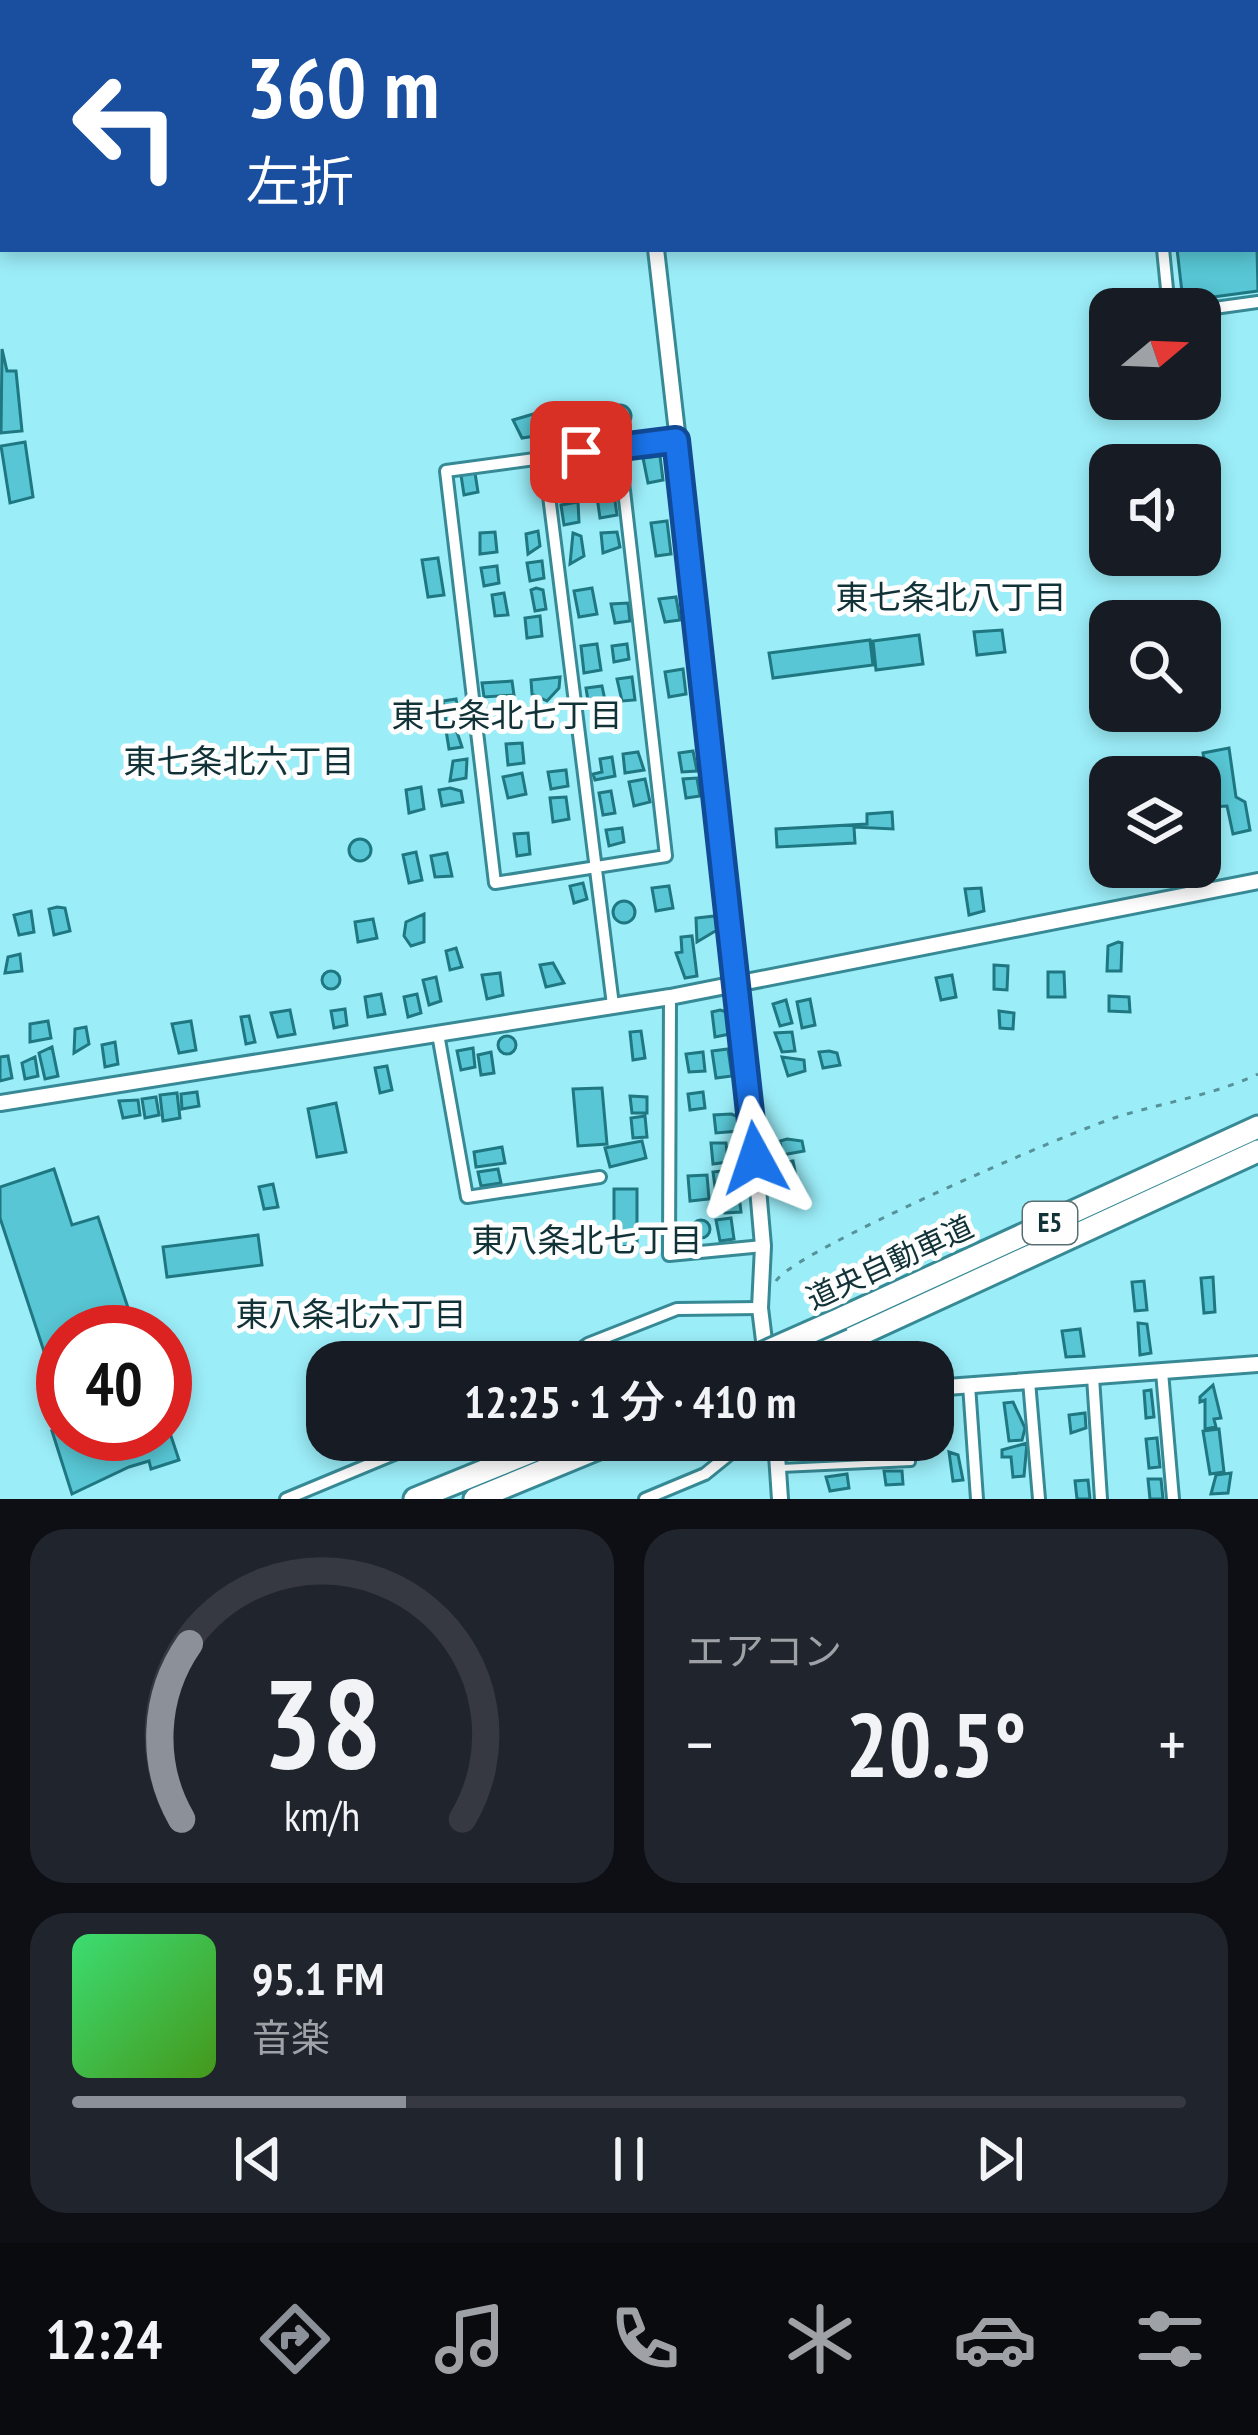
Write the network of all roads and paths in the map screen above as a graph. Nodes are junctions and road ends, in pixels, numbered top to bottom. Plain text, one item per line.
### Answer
1 (656, 252) edge
2 (1163, 252) edge
3 (1167, 288) edge
4 (1258, 302) edge
5 (1221, 307) edge
6 (676, 440) junction
7 (619, 447) junction
8 (544, 456) junction
9 (597, 866) junction
10 (1258, 881) edge
11 (740, 982) junction
12 (670, 997) junction
13 (613, 1005) junction
14 (438, 1034) junction
15 (1258, 1074) edge
16 (0, 1103) edge
17 (1258, 1127) edge
18 (1258, 1151) edge
19 (600, 1177) dead end
20 (763, 1246) junction
21 (760, 1308) junction
22 (596, 1341) edge
23 (764, 1341) edge
24 (790, 1341) edge
25 (849, 1341) edge
26 (1258, 1364) edge
27 (1162, 1372) junction
28 (1093, 1377) junction
29 (1029, 1382) junction
30 (969, 1385) junction
31 (954, 1386) edge
32 (377, 1461) edge
33 (509, 1461) edge
34 (567, 1461) edge
35 (721, 1461) edge
36 (778, 1461) edge
37 (911, 1461) edge
38 (778, 1468) junction
39 (286, 1499) edge
40 (416, 1499) edge
41 (475, 1499) edge
42 (645, 1499) edge
43 (781, 1499) edge
44 (976, 1499) edge
45 (1039, 1499) edge
46 (1101, 1499) edge
47 (1172, 1499) edge

1 - 6 street
2 - 3 street
4 - 5 street
6 - 7 street
6 - 11 street
7 - 8 street
7 - 9 street
8 - 9 street
8 - 9 street
9 - 13 street
10 - 11 street
11 - 12 street
11 - 20 street
12 - 13 street
12 - 20 street
13 - 14 street
14 - 16 street
14 - 19 street
15 - 21 path
17 - 24 highway, 道央自動車道 / E5, bridge
18 - 25 highway, 道央自動車道 / E5
20 - 21 street
21 - 22 street
21 - 23 street
26 - 27 street
27 - 28 street
27 - 47 street
28 - 29 street
28 - 46 street
29 - 30 street
29 - 45 street
30 - 31 street
30 - 44 street
32 - 39 street
33 - 40 highway
34 - 41 highway
35 - 42 street
36 - 38 street
37 - 38 lane
38 - 43 street

